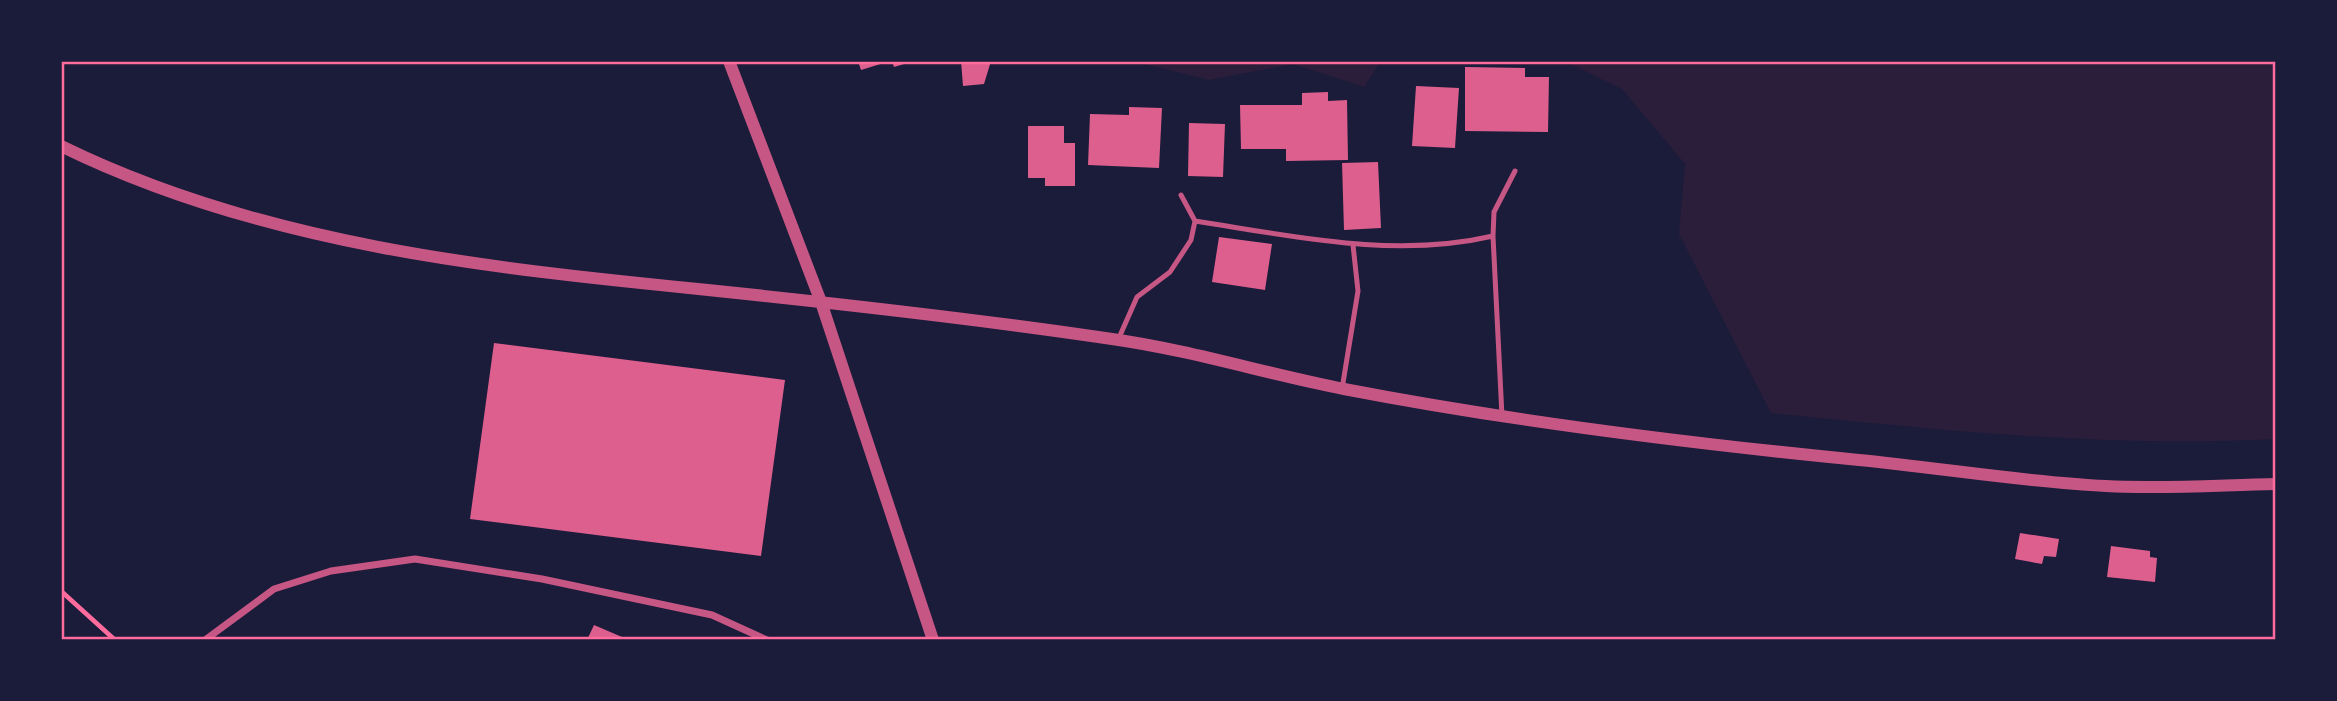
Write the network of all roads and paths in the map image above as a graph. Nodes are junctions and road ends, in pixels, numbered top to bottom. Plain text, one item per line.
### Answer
1 (729, 61) edge
2 (61, 146) edge
3 (1515, 171) dead end
4 (1181, 195) dead end
5 (1195, 221) junction
6 (1493, 236) junction
7 (1353, 245) junction
8 (821, 302) junction
9 (1118, 340) junction
10 (1342, 389) junction
11 (1502, 416) junction
12 (2276, 484) edge
13 (61, 592) edge
14 (115, 640) edge
15 (205, 640) edge
16 (767, 640) edge
17 (933, 640) edge

1 - 8 street
2 - 8 street
3 - 6 lane
4 - 5 lane
5 - 7 lane
5 - 9 lane
6 - 7 lane
6 - 11 lane
7 - 10 lane
8 - 9 street
8 - 17 street
9 - 10 street
10 - 11 street
11 - 12 street
13 - 14 path
15 - 16 street

